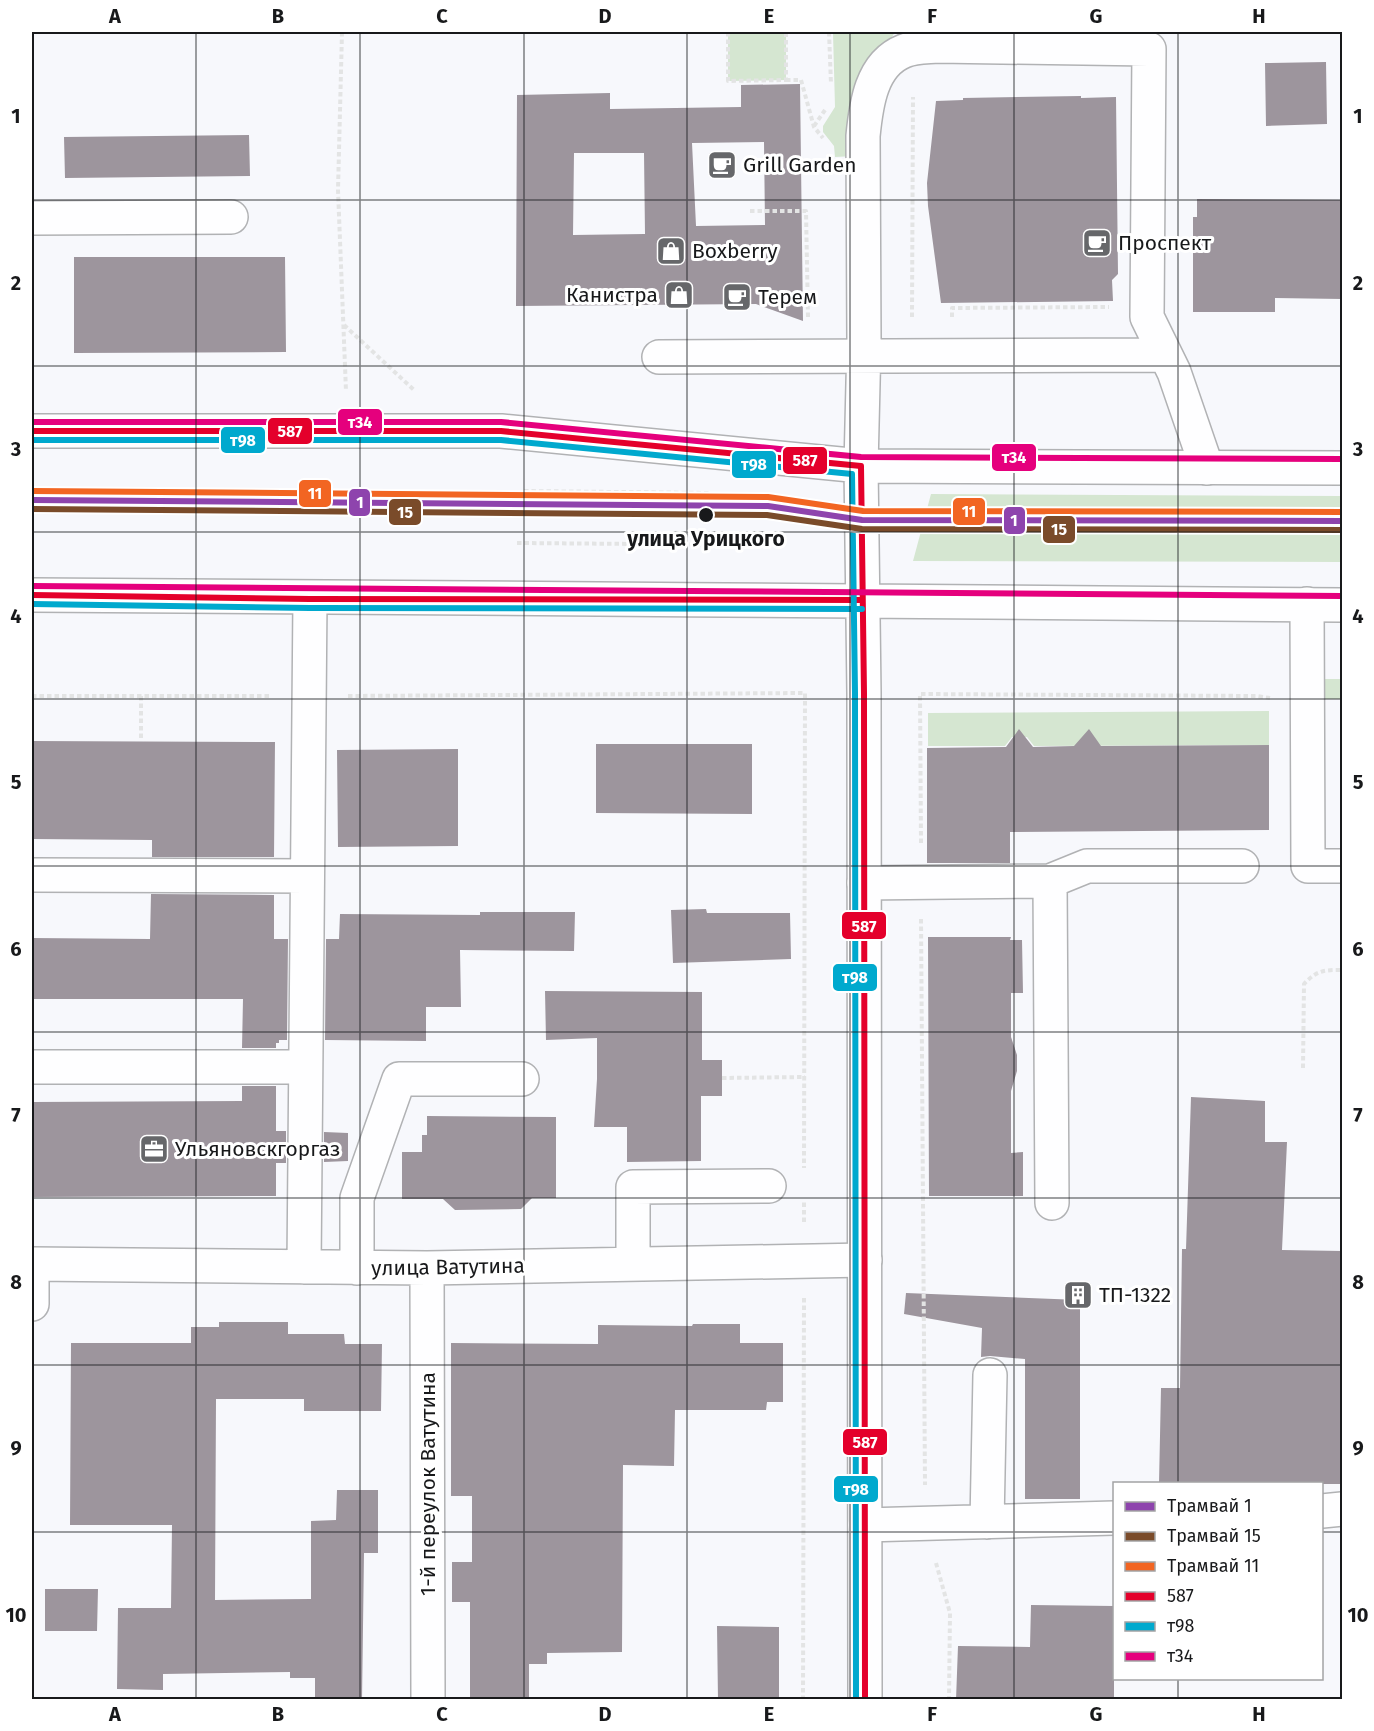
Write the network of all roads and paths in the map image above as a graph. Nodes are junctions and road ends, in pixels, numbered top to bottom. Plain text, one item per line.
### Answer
1 (342, 32) edge
2 (728, 32) edge
3 (786, 32) edge
4 (829, 32) edge
5 (1149, 40) edge
6 (786, 80) junction
7 (913, 88) dead end
8 (831, 90) dead end
9 (831, 102) dead end
10 (814, 127) junction
11 (825, 140) dead end
12 (750, 211) dead end
13 (231, 217) dead end
14 (32, 218) edge
15 (1026, 301) dead end
16 (998, 307) dead end
17 (1026, 307) junction
18 (1147, 307) junction
19 (808, 318) dead end
20 (343, 324) junction
21 (1165, 355) junction
22 (659, 357) dead end
23 (864, 357) junction
24 (913, 357) junction
25 (414, 390) dead end
26 (346, 391) dead end
27 (32, 430) edge
28 (861, 466) junction
29 (1207, 468) junction
30 (1342, 468) edge
31 (524, 491) dead end
32 (710, 493) dead end
33 (517, 543) dead end
34 (767, 545) dead end
35 (32, 595) edge
36 (310, 599) junction
37 (862, 600) junction
38 (1307, 604) junction
39 (1342, 605) edge
40 (805, 693) dead end
41 (32, 696) edge
42 (141, 696) junction
43 (309, 696) junction
44 (1308, 703) junction
45 (141, 738) dead end
46 (1242, 866) dead end
47 (1342, 866) edge
48 (32, 875) edge
49 (307, 876) junction
50 (1050, 881) junction
51 (921, 882) junction
52 (864, 883) junction
53 (1342, 970) edge
54 (305, 1066) junction
55 (32, 1067) edge
56 (1303, 1068) dead end
57 (805, 1077) dead end
58 (722, 1078) dead end
59 (522, 1079) dead end
60 (770, 1186) dead end
61 (1052, 1203) dead end
62 (865, 1260) junction
63 (32, 1264) edge
64 (633, 1264) junction
65 (304, 1268) junction
66 (357, 1268) junction
67 (427, 1268) junction
68 (32, 1304) edge
69 (990, 1376) dead end
70 (1342, 1509) edge
71 (1323, 1511) edge
72 (1113, 1518) edge
73 (987, 1522) junction
74 (925, 1523) junction
75 (866, 1526) junction
76 (428, 1700) edge
77 (865, 1700) edge
78 (949, 1700) edge

1 - 20 path
2 - 6 path
3 - 6 path
4 - 8 path
5 - 18 main road
5 - 23 main road
6 - 10 path
7 - 24 path
9 - 10 path
10 - 11 path
12 - 19 path
13 - 14 main road
15 - 17 path
16 - 17 path
17 - 18 path
18 - 21 main road
20 - 25 path
20 - 26 path
21 - 24 main road
21 - 29 main road
22 - 23 main road
23 - 24 main road
23 - 28 main road
27 - 28 main road
28 - 29 main road
28 - 37 main road
29 - 30 main road
31 - 32 path
33 - 34 path
35 - 36 main road
36 - 37 main road
36 - 43 main road
37 - 38 main road
37 - 52 main road
38 - 39 main road
38 - 44 main road
40 - 43 path
41 - 42 path
42 - 43 path
42 - 45 path
43 - 49 main road
44 - 47 main road
44 - 51 path
46 - 50 main road
48 - 49 main road
49 - 54 main road
50 - 51 main road
50 - 61 main road
51 - 52 main road
51 - 74 path
52 - 62 main road
53 - 56 path
54 - 55 main road
54 - 65 main road
57 - 58 path
59 - 66 main road
60 - 64 main road
62 - 64 main road, улица Ватутина
62 - 75 main road
63 - 65 main road, улица Ватутина
63 - 68 main road
64 - 67 main road, улица Ватутина
65 - 66 main road, улица Ватутина
66 - 67 main road, улица Ватутина
67 - 76 main road, 1-й переулок Ватутина
69 - 73 main road
70 - 71 main road
72 - 73 main road
73 - 74 main road
74 - 75 main road
74 - 78 path
75 - 77 main road

